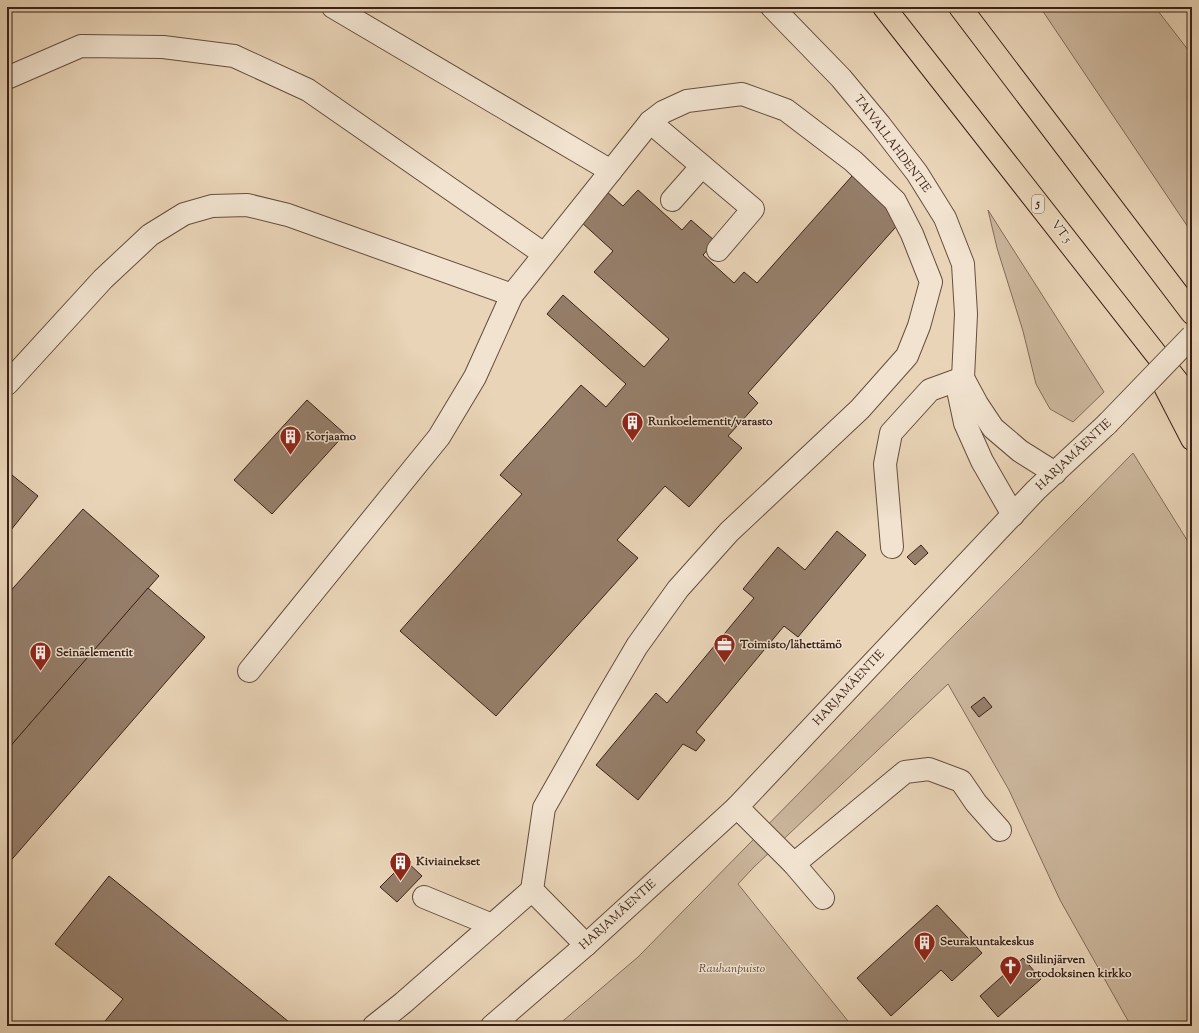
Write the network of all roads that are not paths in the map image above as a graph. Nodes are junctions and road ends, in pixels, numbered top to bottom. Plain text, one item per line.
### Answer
1 (333, 7) edge
2 (772, 7) edge
3 (884, 7) edge
4 (960, 7) edge
5 (7, 78) edge
6 (650, 122) junction
7 (702, 166) junction
8 (611, 171) junction
9 (672, 200) dead end
10 (718, 250) dead end
11 (544, 254) junction
12 (512, 294) junction
13 (1192, 313) edge
14 (1134, 325) junction
15 (1192, 336) edge
16 (963, 378) junction
17 (7, 384) edge
18 (1192, 400) edge
19 (1192, 440) edge
20 (1055, 473) junction
21 (1013, 515) junction
22 (892, 548) dead end
23 (249, 670) dead end
24 (736, 807) junction
25 (1000, 830) dead end
26 (794, 864) junction
27 (532, 890) junction
28 (424, 897) dead end
29 (823, 898) dead end
30 (492, 925) junction
31 (586, 945) junction
32 (374, 1026) edge
33 (492, 1026) edge

1 - 8 street
2 - 16 street, TAIVALLAHDENTIE
3 - 14 highway, VT 5 / 5
4 - 13 highway
5 - 11 street
6 - 7 street
6 - 8 street
6 - 27 street
7 - 9 street
7 - 10 street
8 - 11 street
11 - 12 street
12 - 17 street
12 - 23 street
14 - 18 highway, VT 5 / 5
14 - 19 highway
15 - 20 street, HARJAMÄENTIE, bridge
16 - 20 street
16 - 21 street, TAIVALLAHDENTIE
16 - 22 street
20 - 21 street, HARJAMÄENTIE
21 - 24 street, HARJAMÄENTIE
24 - 26 street
24 - 31 street, HARJAMÄENTIE
25 - 26 street
26 - 29 street
27 - 30 street
27 - 31 street
28 - 30 street
30 - 32 street
31 - 33 street, HARJAMÄENTIE

